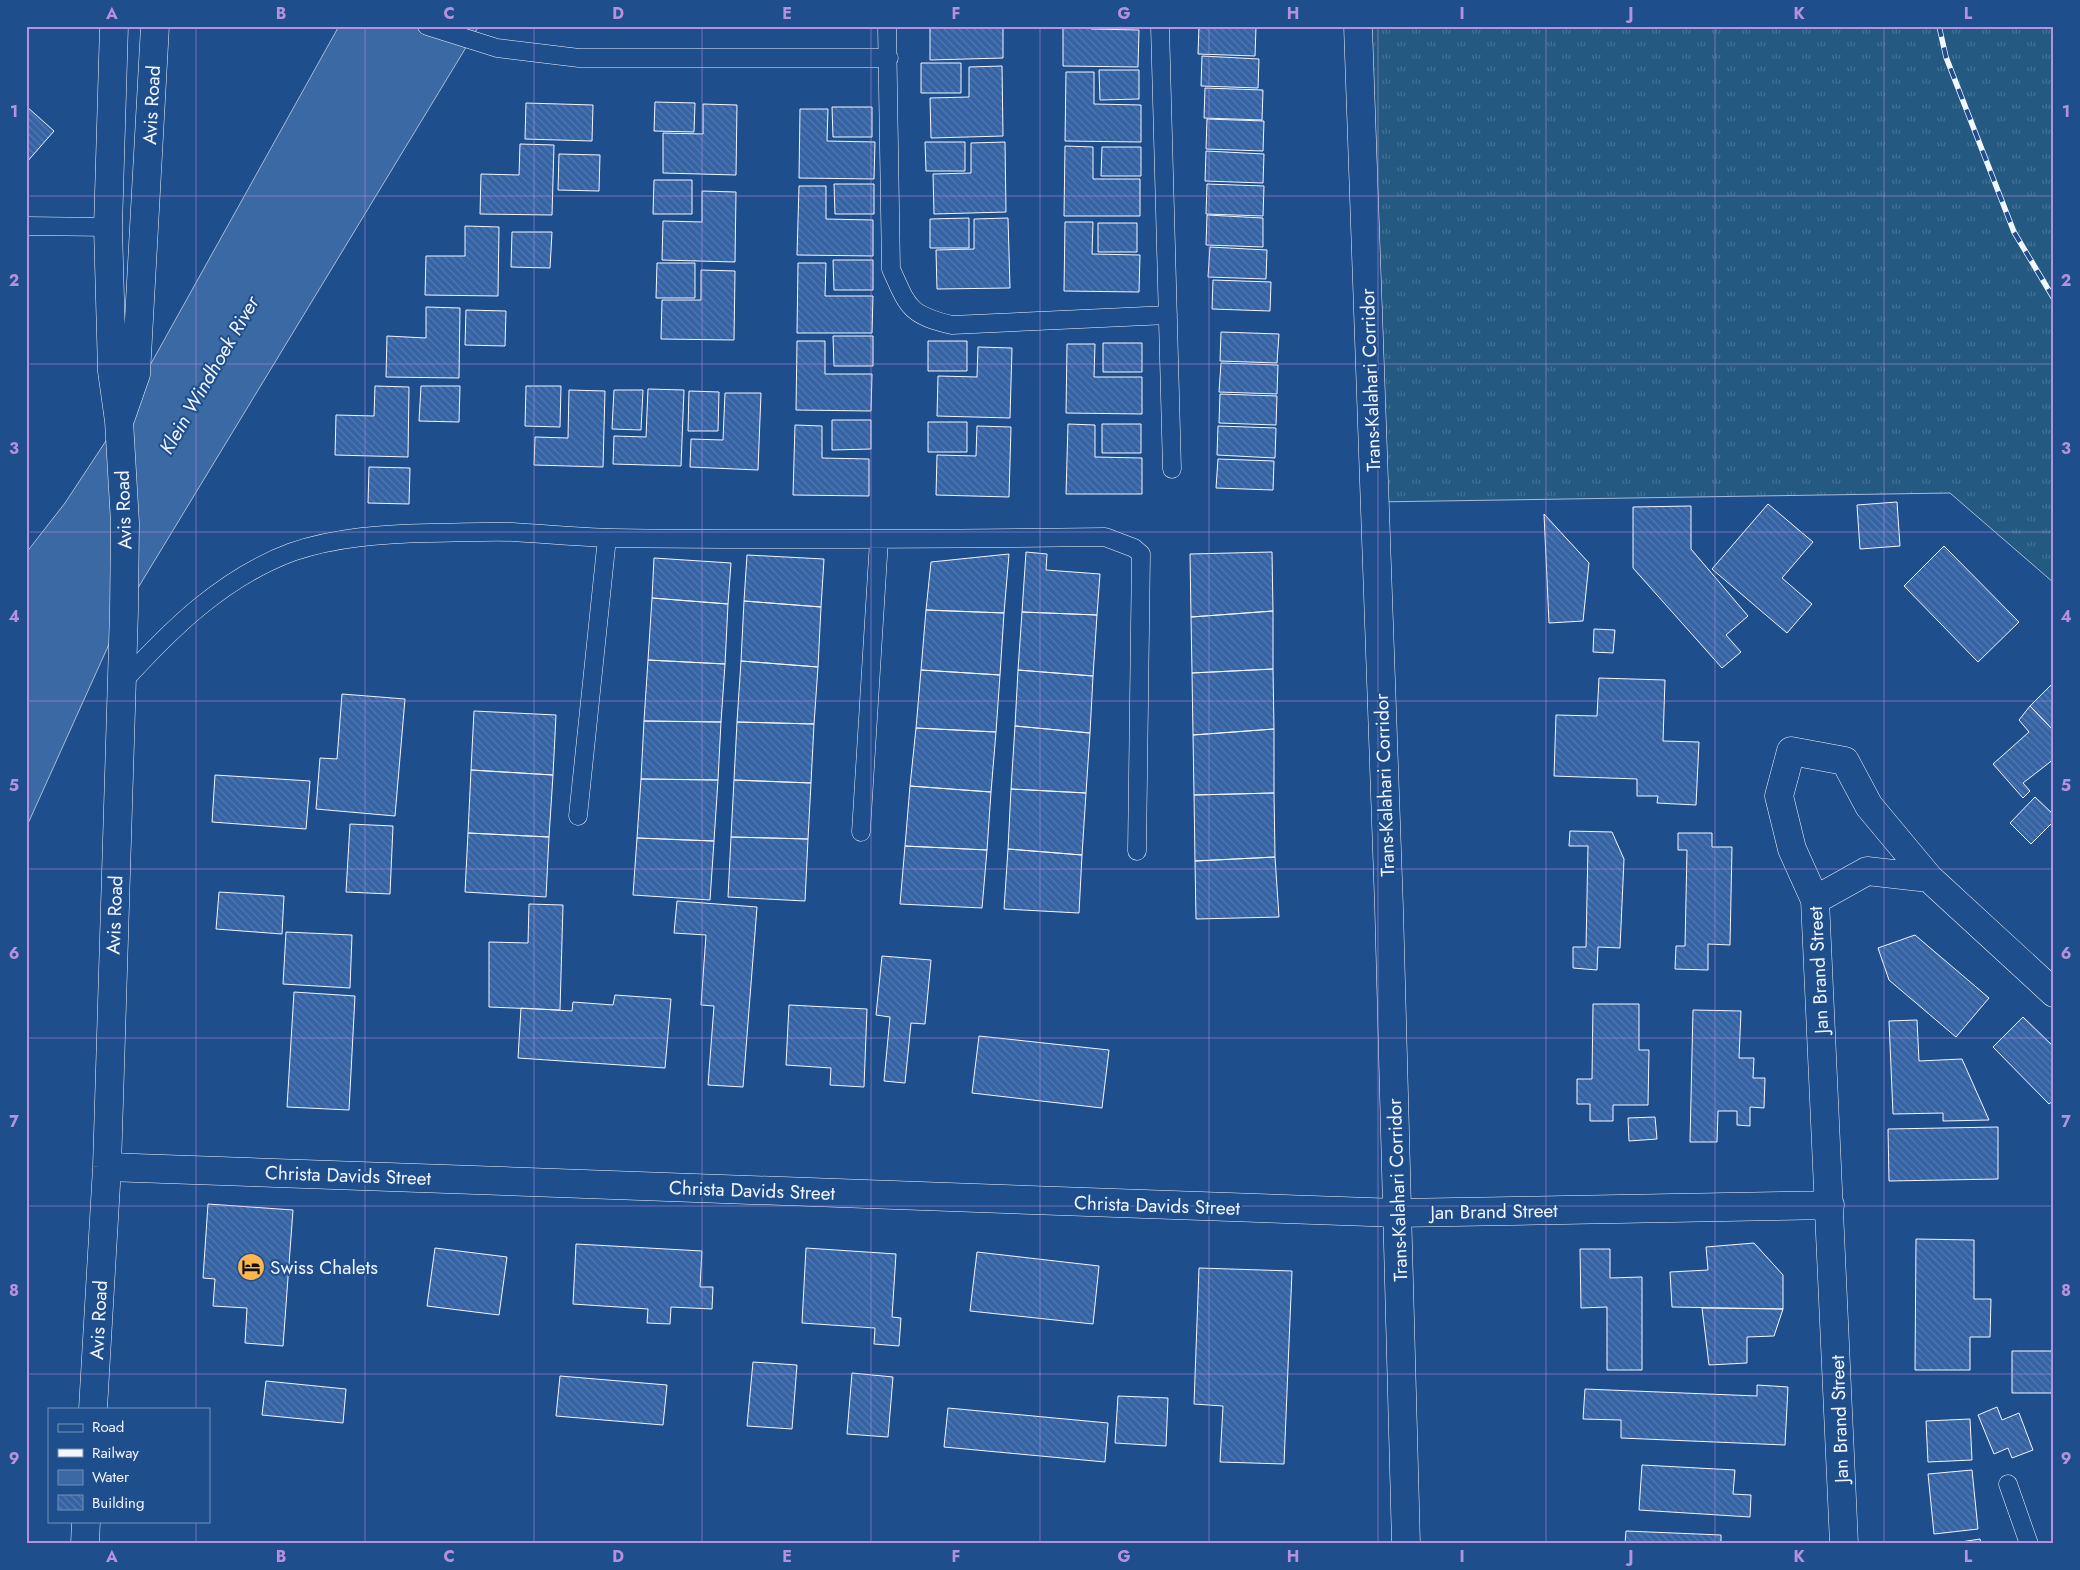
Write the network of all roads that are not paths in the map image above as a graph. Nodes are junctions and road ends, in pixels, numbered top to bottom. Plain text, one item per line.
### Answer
1 (114, 26) edge
2 (155, 26) edge
3 (427, 26) edge
4 (888, 26) edge
5 (1160, 26) edge
6 (1358, 26) edge
7 (889, 58) junction
8 (26, 226) edge
9 (108, 227) junction
10 (1168, 315) junction
11 (119, 421) junction
12 (1172, 469) dead end
13 (607, 538) junction
14 (879, 540) junction
15 (121, 684) junction
16 (578, 816) dead end
17 (861, 832) dead end
18 (1137, 851) dead end
19 (1929, 878) junction
20 (1815, 900) junction
21 (2054, 993) edge
22 (107, 1167) junction
23 (1830, 1205) junction
24 (1398, 1213) junction
25 (93, 1408) edge
26 (2008, 1484) dead end
27 (86, 1522) edge
28 (85, 1544) edge
29 (1406, 1544) edge
30 (1844, 1544) edge
31 (2029, 1544) edge

1 - 9 main road, Avis Road
2 - 11 main road, Avis Road
3 - 7 lane
4 - 7 lane
5 - 10 lane
6 - 24 main road, Trans-Kalahari Corridor
7 - 10 lane
8 - 9 lane
9 - 11 main road, Avis Road
10 - 12 lane
11 - 15 main road, Avis Road
13 - 14 lane
13 - 15 lane
13 - 16 lane
14 - 17 lane
14 - 18 lane
15 - 22 main road, Avis Road
19 - 20 main road
19 - 20 main road, Jan Brand Street
19 - 21 main road, Jan Brand Street
20 - 23 main road, Jan Brand Street
22 - 24 main road, Christa Davids Street
22 - 25 main road, Avis Road
23 - 24 main road, Jan Brand Street
23 - 30 main road, Jan Brand Street
24 - 29 main road, Trans-Kalahari Corridor
26 - 31 lane
27 - 28 main road

